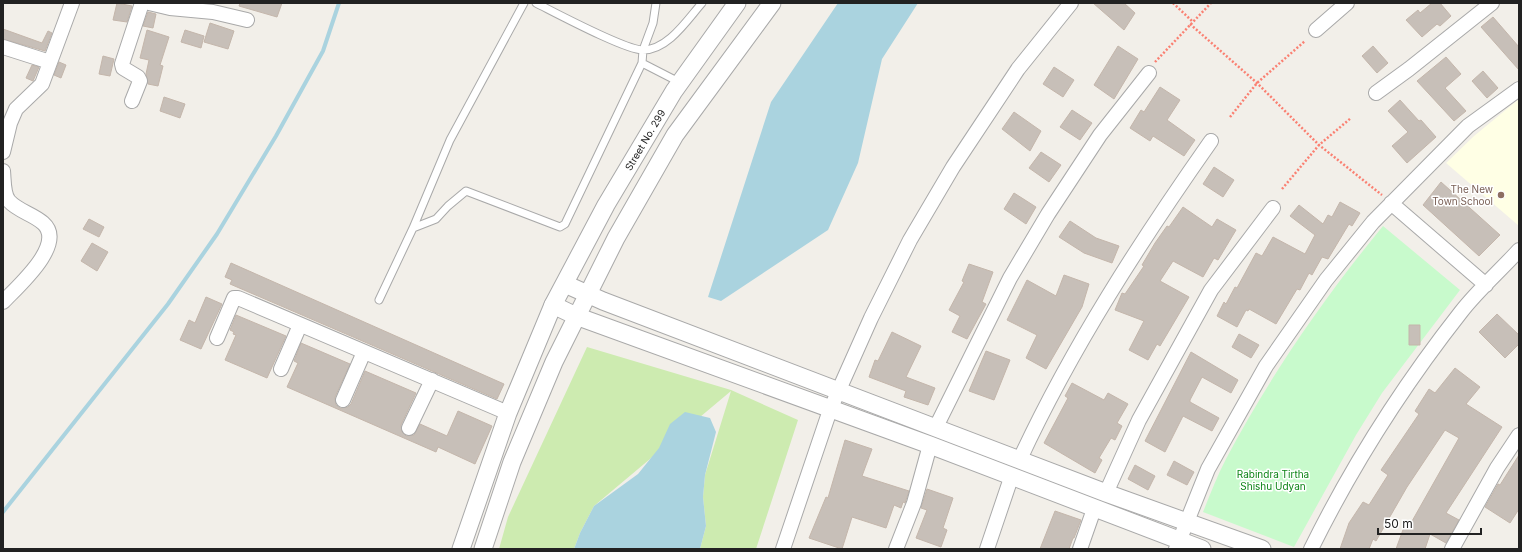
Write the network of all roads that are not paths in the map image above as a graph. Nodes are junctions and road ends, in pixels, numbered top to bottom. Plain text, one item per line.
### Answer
1 (72, 3) edge
2 (142, 3) edge
3 (149, 3) edge
4 (524, 3) edge
5 (536, 3) edge
6 (656, 3) edge
7 (702, 3) edge
8 (737, 3) edge
9 (772, 3) edge
10 (1071, 3) edge
11 (1347, 3) edge
12 (1492, 3) edge
13 (204, 7) edge
14 (247, 20) dead end
15 (1316, 30) dead end
16 (3, 47) edge
17 (643, 50) junction
18 (50, 62) junction
19 (642, 63) junction
20 (1151, 69) road end
21 (680, 82) junction
22 (1519, 89) edge
23 (1376, 93) dead end
24 (132, 101) dead end
25 (1211, 141) dead end
26 (3, 152) edge
27 (3, 178) edge
28 (1391, 203) junction
29 (1273, 208) dead end
30 (412, 228) junction
31 (1519, 250) edge
32 (565, 284) junction
33 (1486, 285) junction
34 (588, 294) junction
35 (379, 300) dead end
36 (3, 302) edge
37 (553, 305) junction
38 (576, 316) junction
39 (300, 325) junction
40 (217, 338) dead end
41 (364, 352) junction
42 (281, 370) dead end
43 (432, 380) junction
44 (840, 390) junction
45 (343, 400) dead end
46 (830, 410) junction
47 (508, 413) junction
48 (936, 427) junction
49 (409, 428) dead end
50 (1519, 435) edge
51 (930, 446) junction
52 (1020, 459) junction
53 (1011, 478) junction
54 (1106, 493) junction
55 (1094, 509) junction
56 (1187, 521) junction
57 (1178, 545) edge
58 (461, 549) edge
59 (482, 549) edge
60 (783, 549) edge
61 (896, 549) edge
62 (987, 549) edge
63 (1080, 549) edge
64 (1202, 549) edge
65 (1262, 549) edge
66 (1311, 549) edge
67 (1452, 549) edge

1 - 18 street
2 - 24 street
3 - 13 street
4 - 30 lane
5 - 17 lane
6 - 17 lane
7 - 17 lane
8 - 21 street, Street No. 299
9 - 34 street
10 - 44 street
11 - 15 street
12 - 23 street
13 - 14 street
16 - 18 street
17 - 19 lane
18 - 26 street
19 - 21 lane
19 - 30 lane
20 - 48 street
21 - 32 street, Street No. 299
22 - 28 street
25 - 52 street
27 - 36 street
28 - 33 street
28 - 56 street
29 - 54 street
30 - 35 lane
31 - 33 street
32 - 34 street
32 - 37 street, Street No. 299
33 - 66 street
34 - 38 street
34 - 44 street
37 - 38 street
37 - 47 street, Street No. 299
38 - 46 street
38 - 59 street
39 - 40 street
39 - 41 street
39 - 42 street
41 - 43 street
41 - 45 street
43 - 47 street
43 - 49 street
44 - 46 street
44 - 48 street
46 - 51 street
46 - 60 street
47 - 58 street, Street No. 299
48 - 52 street
50 - 67 street
51 - 53 street
51 - 61 street
52 - 54 street
53 - 55 street
53 - 62 street
54 - 56 street
55 - 57 street
55 - 63 street
56 - 57 street
56 - 65 street
57 - 64 street

